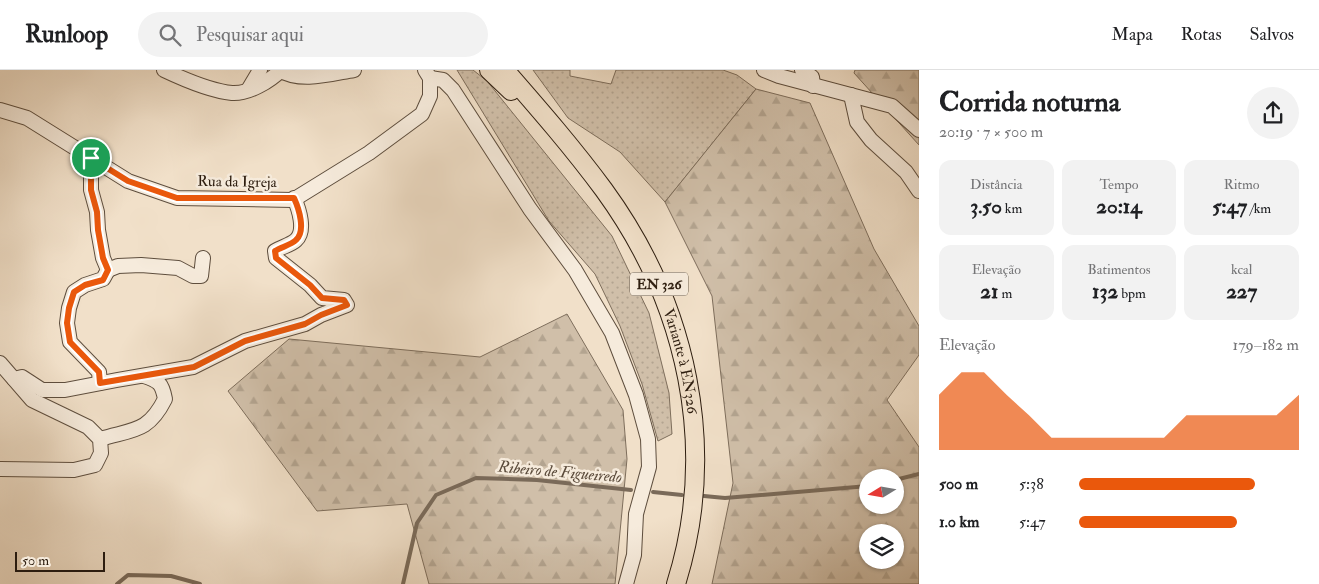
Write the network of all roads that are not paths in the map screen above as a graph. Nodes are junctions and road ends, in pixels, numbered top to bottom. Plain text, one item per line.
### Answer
1 (164, 70) edge
2 (260, 70) edge
3 (280, 70) edge
4 (354, 70) edge
5 (489, 70) edge
6 (505, 70) edge
7 (764, 70) edge
8 (802, 70) edge
9 (301, 74) edge
10 (427, 74) edge
11 (813, 86) junction
12 (248, 91) junction
13 (851, 95) junction
14 (0, 110) edge
15 (542, 113) junction
16 (919, 130) edge
17 (91, 158) junction
18 (919, 191) edge
19 (294, 198) junction
20 (203, 258) dead end
21 (108, 270) junction
22 (0, 363) edge
23 (144, 376) junction
24 (14, 379) junction
25 (100, 383) junction
26 (100, 439) junction
27 (0, 469) edge
28 (626, 584) edge
29 (676, 584) edge

1 - 12 street
2 - 12 street
3 - 9 street
3 - 12 street
4 - 9 street
5 - 15 main road
6 - 15 main road, Variante à EN326 / EN 326
7 - 11 street
8 - 11 street
10 - 19 street, Rua da Igreja
10 - 28 street
11 - 13 street
13 - 16 street
13 - 18 street
14 - 17 street, Rua da Igreja
15 - 29 main road, Variante à EN326 / EN 326
17 - 19 street, Rua da Igreja
17 - 21 street
19 - 23 street
20 - 21 street
21 - 25 street
22 - 24 street
23 - 25 street
23 - 26 street
24 - 25 street
24 - 26 street
26 - 27 street

